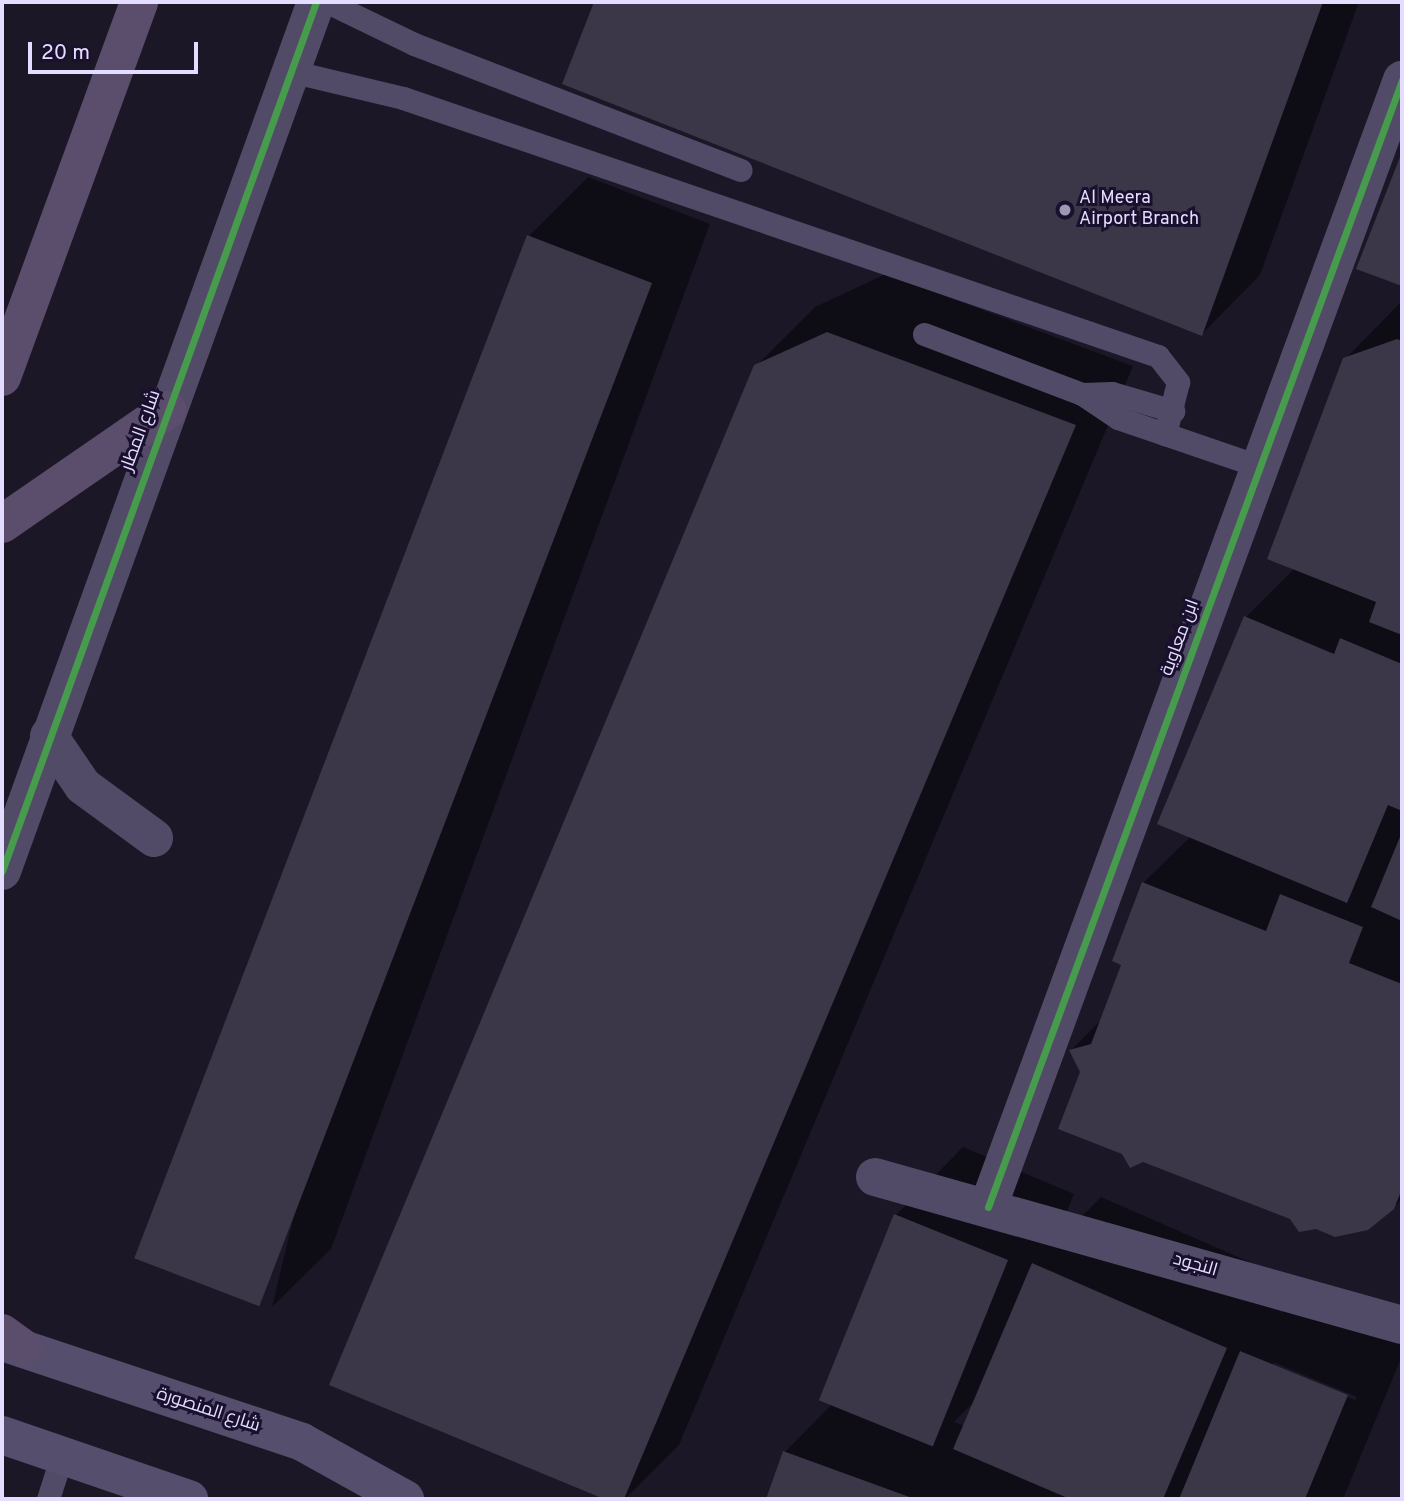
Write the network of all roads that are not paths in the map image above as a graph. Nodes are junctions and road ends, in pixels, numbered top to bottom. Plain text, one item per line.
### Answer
1 (138, 2) edge
2 (316, 2) edge
3 (327, 2) edge
4 (290, 71) junction
5 (1402, 80) edge
6 (740, 170) dead end
7 (924, 334) dead end
8 (2, 377) edge
9 (1082, 394) junction
10 (167, 410) junction
11 (1173, 411) junction
12 (1165, 433) junction
13 (1261, 467) junction
14 (2, 524) edge
15 (49, 736) junction
16 (154, 838) dead end
17 (2, 871) edge
18 (875, 1177) dead end
19 (988, 1207) junction
20 (2, 1315) edge
21 (1402, 1325) edge
22 (9, 1342) edge
23 (2, 1435) edge
24 (62, 1455) junction
25 (48, 1499) edge
26 (189, 1499) edge
27 (405, 1499) edge

1 - 8 main road
2 - 4 street, شارع المطار
3 - 6 lane
4 - 10 street, شارع المطار
4 - 11 lane
5 - 13 street, ابن معاوية
7 - 9 lane
9 - 11 lane
9 - 12 lane
10 - 14 main road
10 - 15 street, شارع المطار
11 - 12 lane
12 - 13 lane
13 - 19 street, ابن معاوية
15 - 16 street
15 - 17 street, شارع المطار
18 - 19 street, النجود
19 - 21 street, النجود
20 - 22 street
22 - 27 main road, شارع المنصورة
23 - 24 main road
24 - 25 lane
24 - 26 main road

